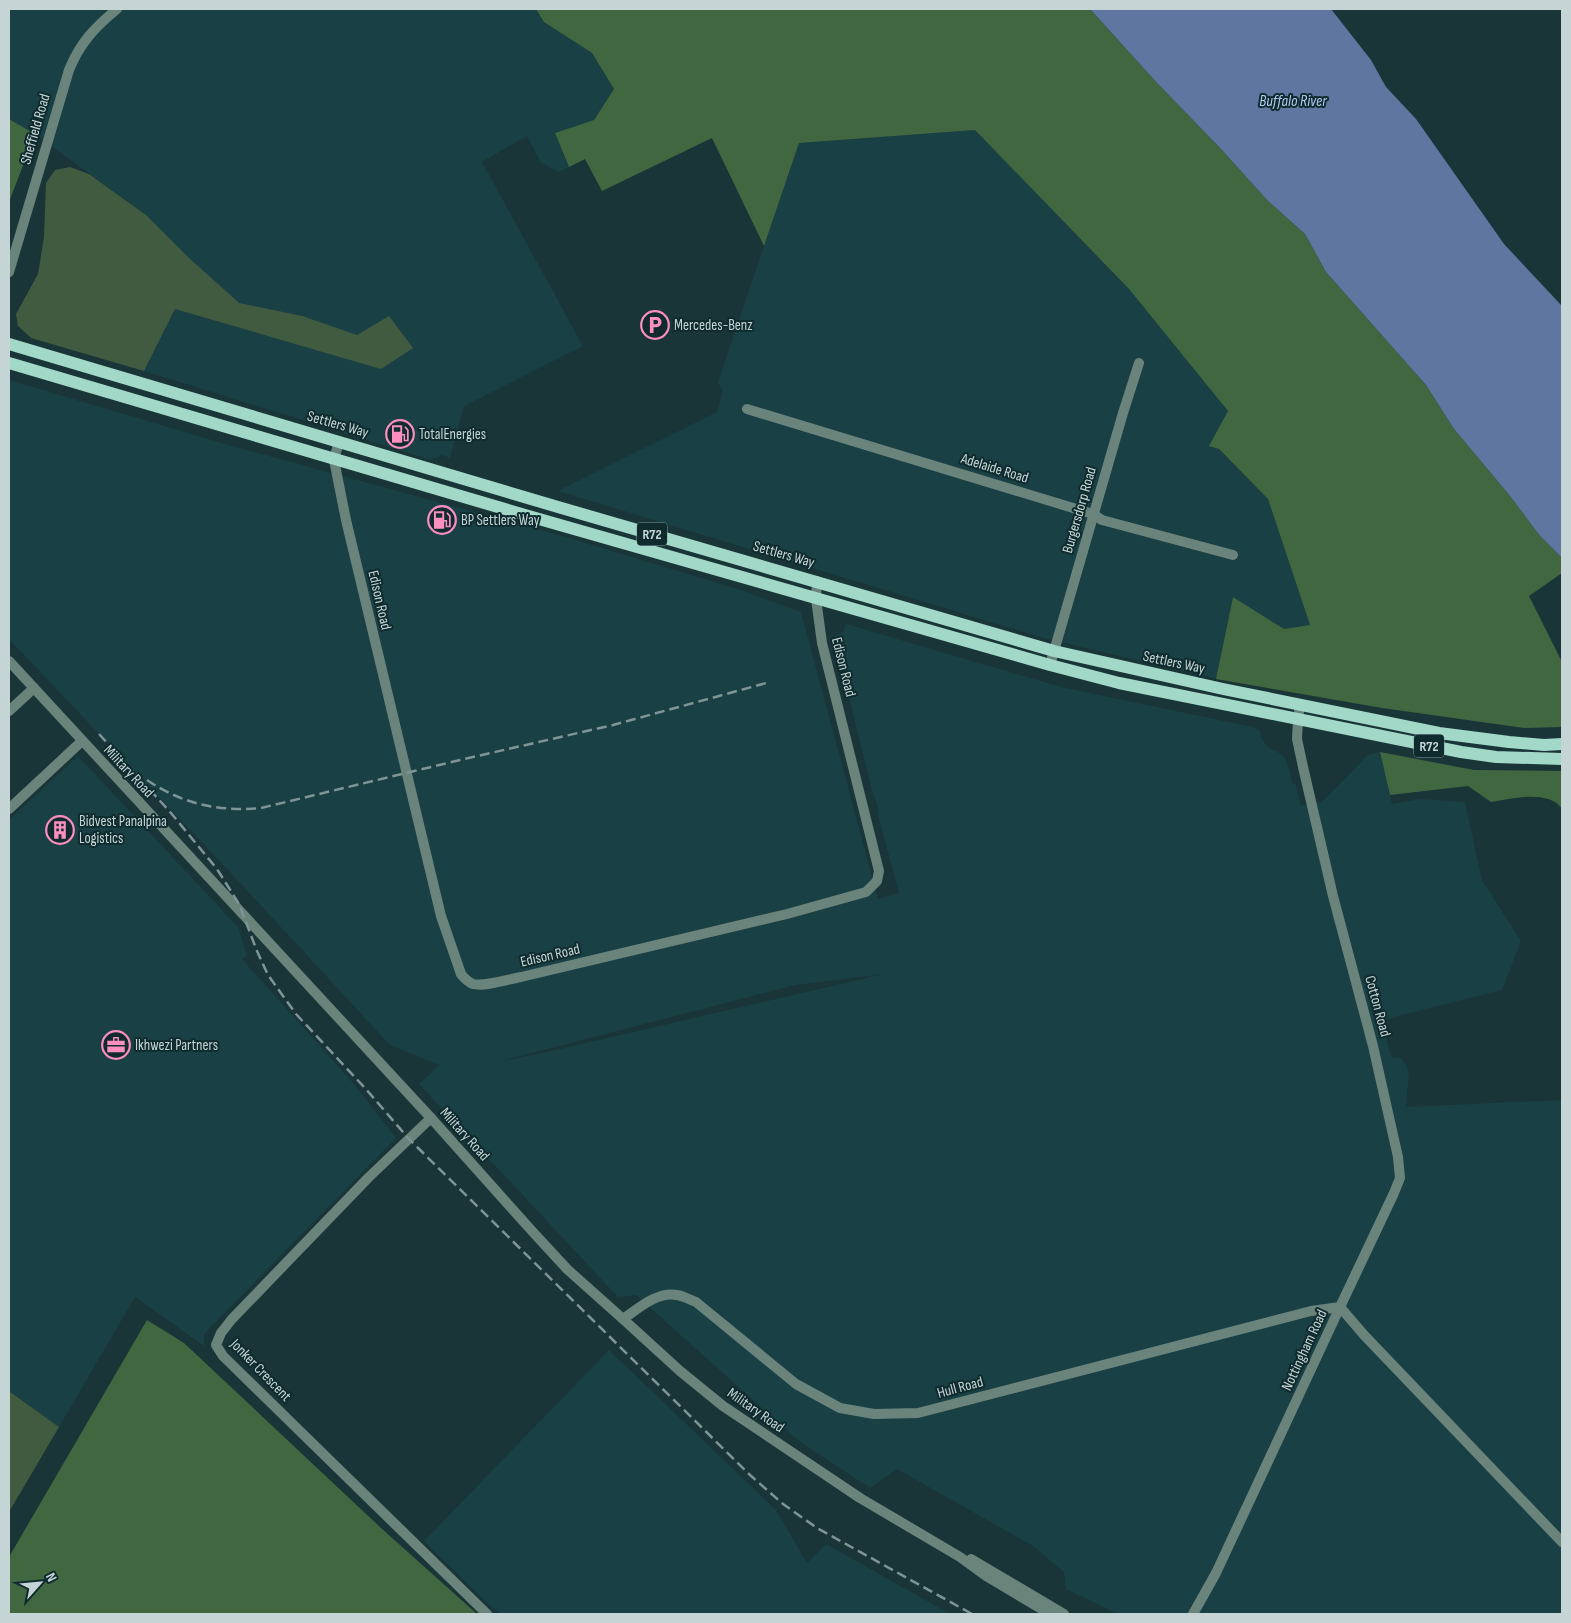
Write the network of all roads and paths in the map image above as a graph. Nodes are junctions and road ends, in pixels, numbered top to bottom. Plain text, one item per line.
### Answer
1 (117, 9) edge
2 (9, 272) edge
3 (9, 344) edge
4 (9, 363) edge
5 (1139, 363) dead end
6 (747, 410) dead end
7 (339, 441) junction
8 (334, 460) junction
9 (1093, 514) junction
10 (1233, 555) dead end
11 (817, 581) junction
12 (816, 599) junction
13 (1054, 651) junction
14 (9, 661) edge
15 (1050, 665) junction
16 (34, 688) junction
17 (1300, 704) junction
18 (9, 711) edge
19 (1298, 720) junction
20 (82, 741) junction
21 (1562, 744) edge
22 (1562, 759) edge
23 (9, 809) edge
24 (431, 1118) junction
25 (1340, 1307) junction
26 (623, 1319) junction
27 (1562, 1542) edge
28 (960, 1557) junction
29 (487, 1614) edge
30 (1050, 1614) edge
31 (1064, 1614) edge
32 (1193, 1614) edge

1 - 2 street, Sheffield Road
3 - 7 main road, Settlers Way / R72
4 - 8 main road, Settlers Way / R72
5 - 9 street, Burgersdorp Road
6 - 9 street, Adelaide Road
7 - 8 street, Edison Road
7 - 11 main road, Settlers Way / R72
8 - 12 main road, Settlers Way / R72
8 - 12 street, Edison Road
9 - 10 street, Adelaide Road
9 - 13 street, Burgersdorp Road
11 - 12 street, Edison Road
11 - 13 main road, Settlers Way / R72
12 - 15 main road, Settlers Way / R72
13 - 15 street, Burgersdorp Road
13 - 17 main road, Settlers Way / R72
14 - 16 street, Military Road
15 - 19 main road, Settlers Way / R72
16 - 18 street
16 - 20 street, Military Road
17 - 19 street, Cotton Road
17 - 21 main road, Settlers Way / R72
19 - 22 main road, Settlers Way / R72
19 - 25 street, Cotton Road
20 - 23 street
20 - 24 street, Military Road
24 - 26 street, Military Road
24 - 29 street, Jonker Crescent
25 - 26 street, Hull Road
25 - 27 street, Nottingham Road
25 - 32 street, Nottingham Road
26 - 28 street, Military Road
28 - 30 street, Military Road
28 - 31 street, Military Road

